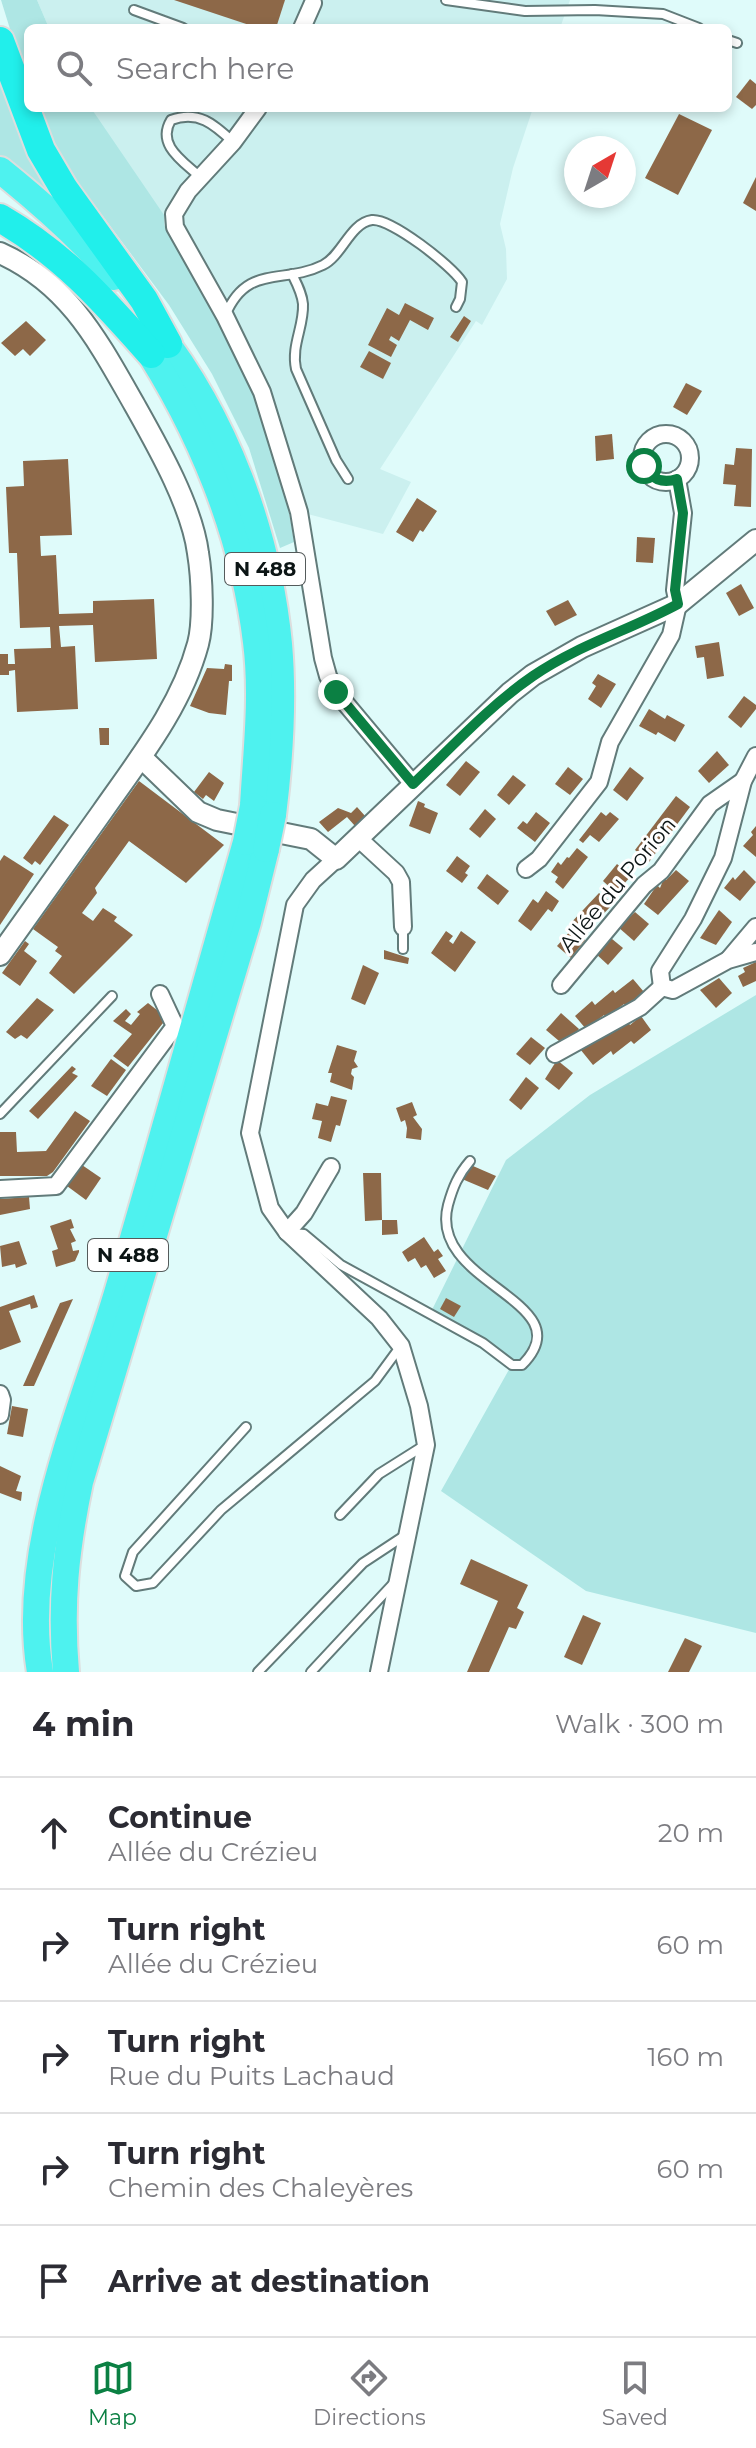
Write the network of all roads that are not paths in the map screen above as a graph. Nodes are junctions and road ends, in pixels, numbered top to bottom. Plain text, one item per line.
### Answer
1 (446, 0) edge
2 (315, 1) edge
3 (134, 10) dead end
4 (172, 24) edge
5 (304, 24) edge
6 (689, 24) edge
7 (0, 41) edge
8 (24, 105) edge
9 (27, 112) edge
10 (255, 112) edge
11 (233, 142) junction
12 (0, 170) edge
13 (200, 177) junction
14 (0, 191) edge
15 (0, 218) edge
16 (0, 253) edge
17 (292, 274) junction
18 (456, 307) dead end
19 (225, 316) junction
20 (160, 349) junction
21 (348, 479) dead end
22 (677, 479) dead end
23 (754, 547) edge
24 (678, 604) junction
25 (756, 756) edge
26 (141, 757) junction
27 (743, 781) junction
28 (413, 784) junction
29 (358, 838) junction
30 (256, 846) junction
31 (336, 859) junction
32 (526, 869) dead end
33 (403, 927) joint
34 (756, 927) edge
35 (403, 949) dead end
36 (756, 952) edge
37 (0, 955) edge
38 (728, 960) junction
39 (561, 985) dead end
40 (662, 987) junction
41 (160, 994) dead end
42 (112, 996) dead end
43 (555, 1054) dead end
44 (0, 1114) edge
45 (470, 1161) dead end
46 (331, 1167) dead end
47 (0, 1189) edge
48 (287, 1232) junction
49 (401, 1346) junction
50 (0, 1394) edge
51 (0, 1415) edge
52 (246, 1427) dead end
53 (426, 1445) junction
54 (340, 1515) dead end
55 (408, 1534) junction
56 (399, 1577) junction
57 (40, 1672) edge
58 (66, 1672) edge
59 (258, 1672) edge
60 (311, 1672) edge
61 (379, 1672) edge

1 - 6 lane
2 - 5 street
3 - 4 lane
7 - 8 highway
9 - 20 highway
10 - 11 street
11 - 13 street
11 - 13 lane
12 - 20 highway, N 488
13 - 19 street
14 - 20 highway, N 488
15 - 20 highway
16 - 26 street
17 - 18 lane
17 - 19 lane
17 - 21 lane
19 - 28 street
20 - 30 highway, N 488, bridge
22 - 24 street
23 - 24 street
24 - 28 street
24 - 32 street
25 - 27 street
26 - 31 street
26 - 37 street
27 - 39 street, Allée du Porion
27 - 40 street
28 - 29 street
29 - 31 street
29 - 33 street
30 - 57 highway, N 488
30 - 58 highway, N 488
31 - 48 street
33 - 35 lane
34 - 38 street
36 - 38 street
38 - 40 street
40 - 43 street
41 - 47 street
42 - 44 lane
45 - 48 lane
46 - 48 street
48 - 49 street
49 - 52 lane
49 - 53 street
50 - 51 street
53 - 54 lane
53 - 55 street
55 - 56 street
55 - 59 lane
56 - 60 lane
56 - 61 street

